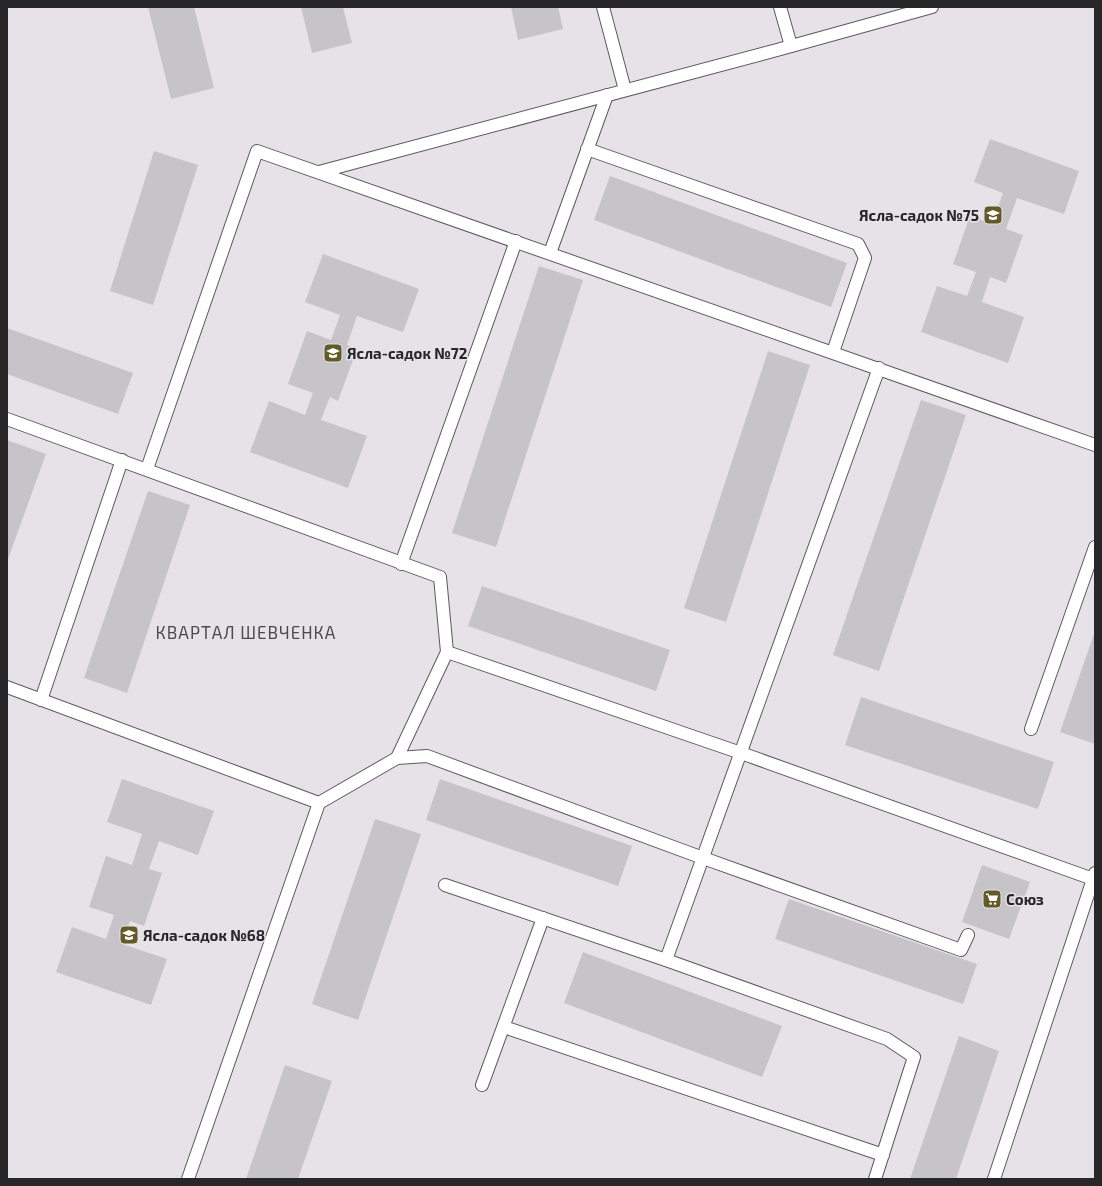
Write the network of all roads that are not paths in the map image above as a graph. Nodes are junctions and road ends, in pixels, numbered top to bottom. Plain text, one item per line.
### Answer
1 (603, 7) edge
2 (780, 7) edge
3 (932, 7) edge
4 (791, 46) junction
5 (625, 90) junction
6 (607, 95) junction
7 (587, 149) junction
8 (319, 172) junction
9 (516, 242) junction
10 (550, 253) junction
11 (833, 352) junction
12 (879, 368) junction
13 (7, 419) edge
14 (1095, 445) edge
15 (122, 460) junction
16 (147, 469) junction
17 (1095, 547) edge
18 (401, 564) junction
19 (446, 652) junction
20 (7, 687) edge
21 (41, 700) junction
22 (1031, 729) dead end
23 (741, 753) junction
24 (397, 758) junction
25 (319, 803) junction
26 (703, 858) junction
27 (1094, 876) edge
28 (445, 885) dead end
29 (543, 918) junction
30 (968, 935) dead end
31 (666, 960) junction
32 (504, 1027) junction
33 (482, 1085) dead end
34 (882, 1155) junction
35 (188, 1179) edge
36 (875, 1179) edge
37 (994, 1179) edge

1 - 5 lane
2 - 4 lane
3 - 4 lane
4 - 5 lane
5 - 6 lane
6 - 7 lane
6 - 8 lane
7 - 10 lane
7 - 11 lane
8 - 9 lane
8 - 16 lane
9 - 10 lane
9 - 18 lane
10 - 11 lane
11 - 12 lane
12 - 14 lane
12 - 23 lane
13 - 15 lane
15 - 16 lane
15 - 21 lane
16 - 18 lane
17 - 22 lane
18 - 19 lane
19 - 23 lane
19 - 24 lane
20 - 21 lane
21 - 25 lane
23 - 26 lane
23 - 27 lane
24 - 25 lane
24 - 26 lane
25 - 35 lane
26 - 30 lane
26 - 31 lane
27 - 37 lane
28 - 29 lane
29 - 31 lane
29 - 32 lane
31 - 34 lane
32 - 33 lane
32 - 34 lane
34 - 36 lane

